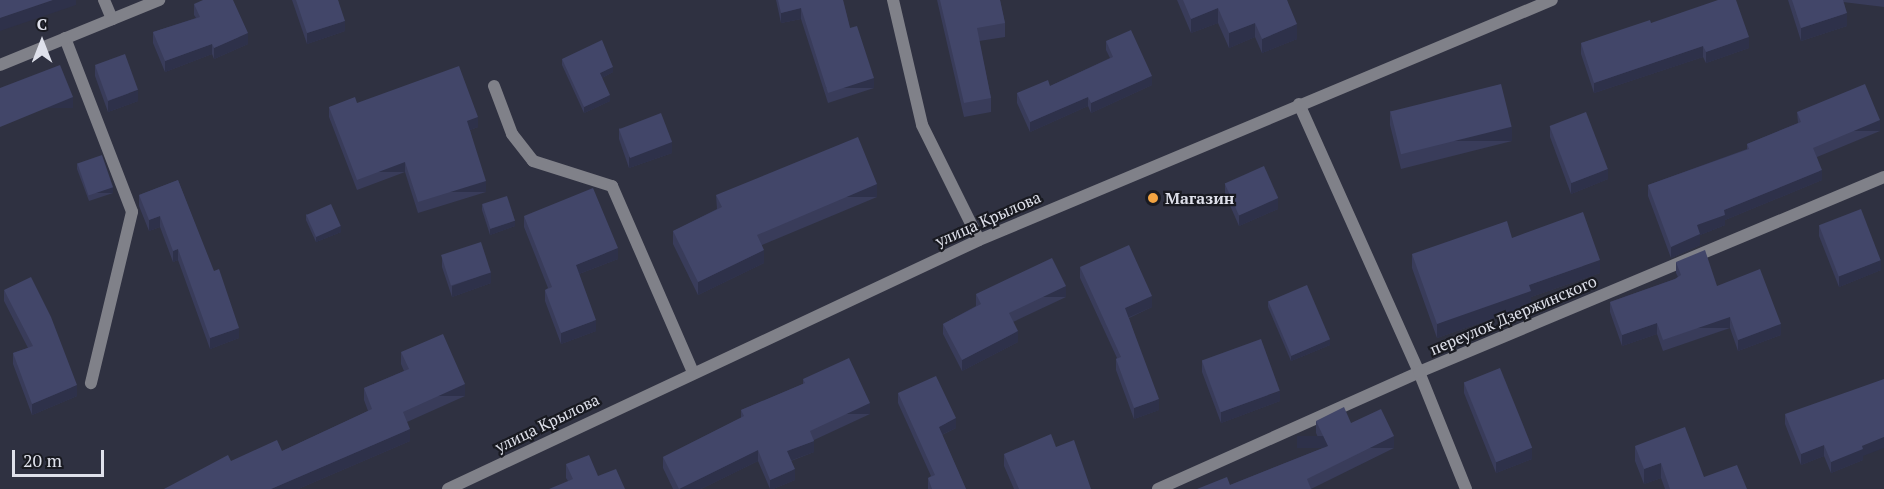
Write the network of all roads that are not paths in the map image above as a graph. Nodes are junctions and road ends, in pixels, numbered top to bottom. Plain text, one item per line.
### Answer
1 (104, 0) edge
2 (159, 0) edge
3 (893, 0) edge
4 (1551, 0) edge
5 (112, 19) junction
6 (65, 38) junction
7 (0, 65) edge
8 (495, 86) dead end
9 (1299, 104) junction
10 (1884, 177) edge
11 (979, 240) junction
12 (693, 372) junction
13 (1419, 372) junction
14 (91, 383) dead end
15 (448, 489) edge
16 (1158, 489) edge
17 (1466, 489) edge

1 - 5 street
2 - 5 street
3 - 11 street
4 - 9 street, улица Крылова
5 - 6 street
6 - 7 street
6 - 14 street
8 - 12 street
9 - 11 street, улица Крылова
9 - 13 street
10 - 13 street, переулок Дзержинского
11 - 12 street, улица Крылова
12 - 15 street, улица Крылова
13 - 16 street, переулок Дзержинского
13 - 17 street

